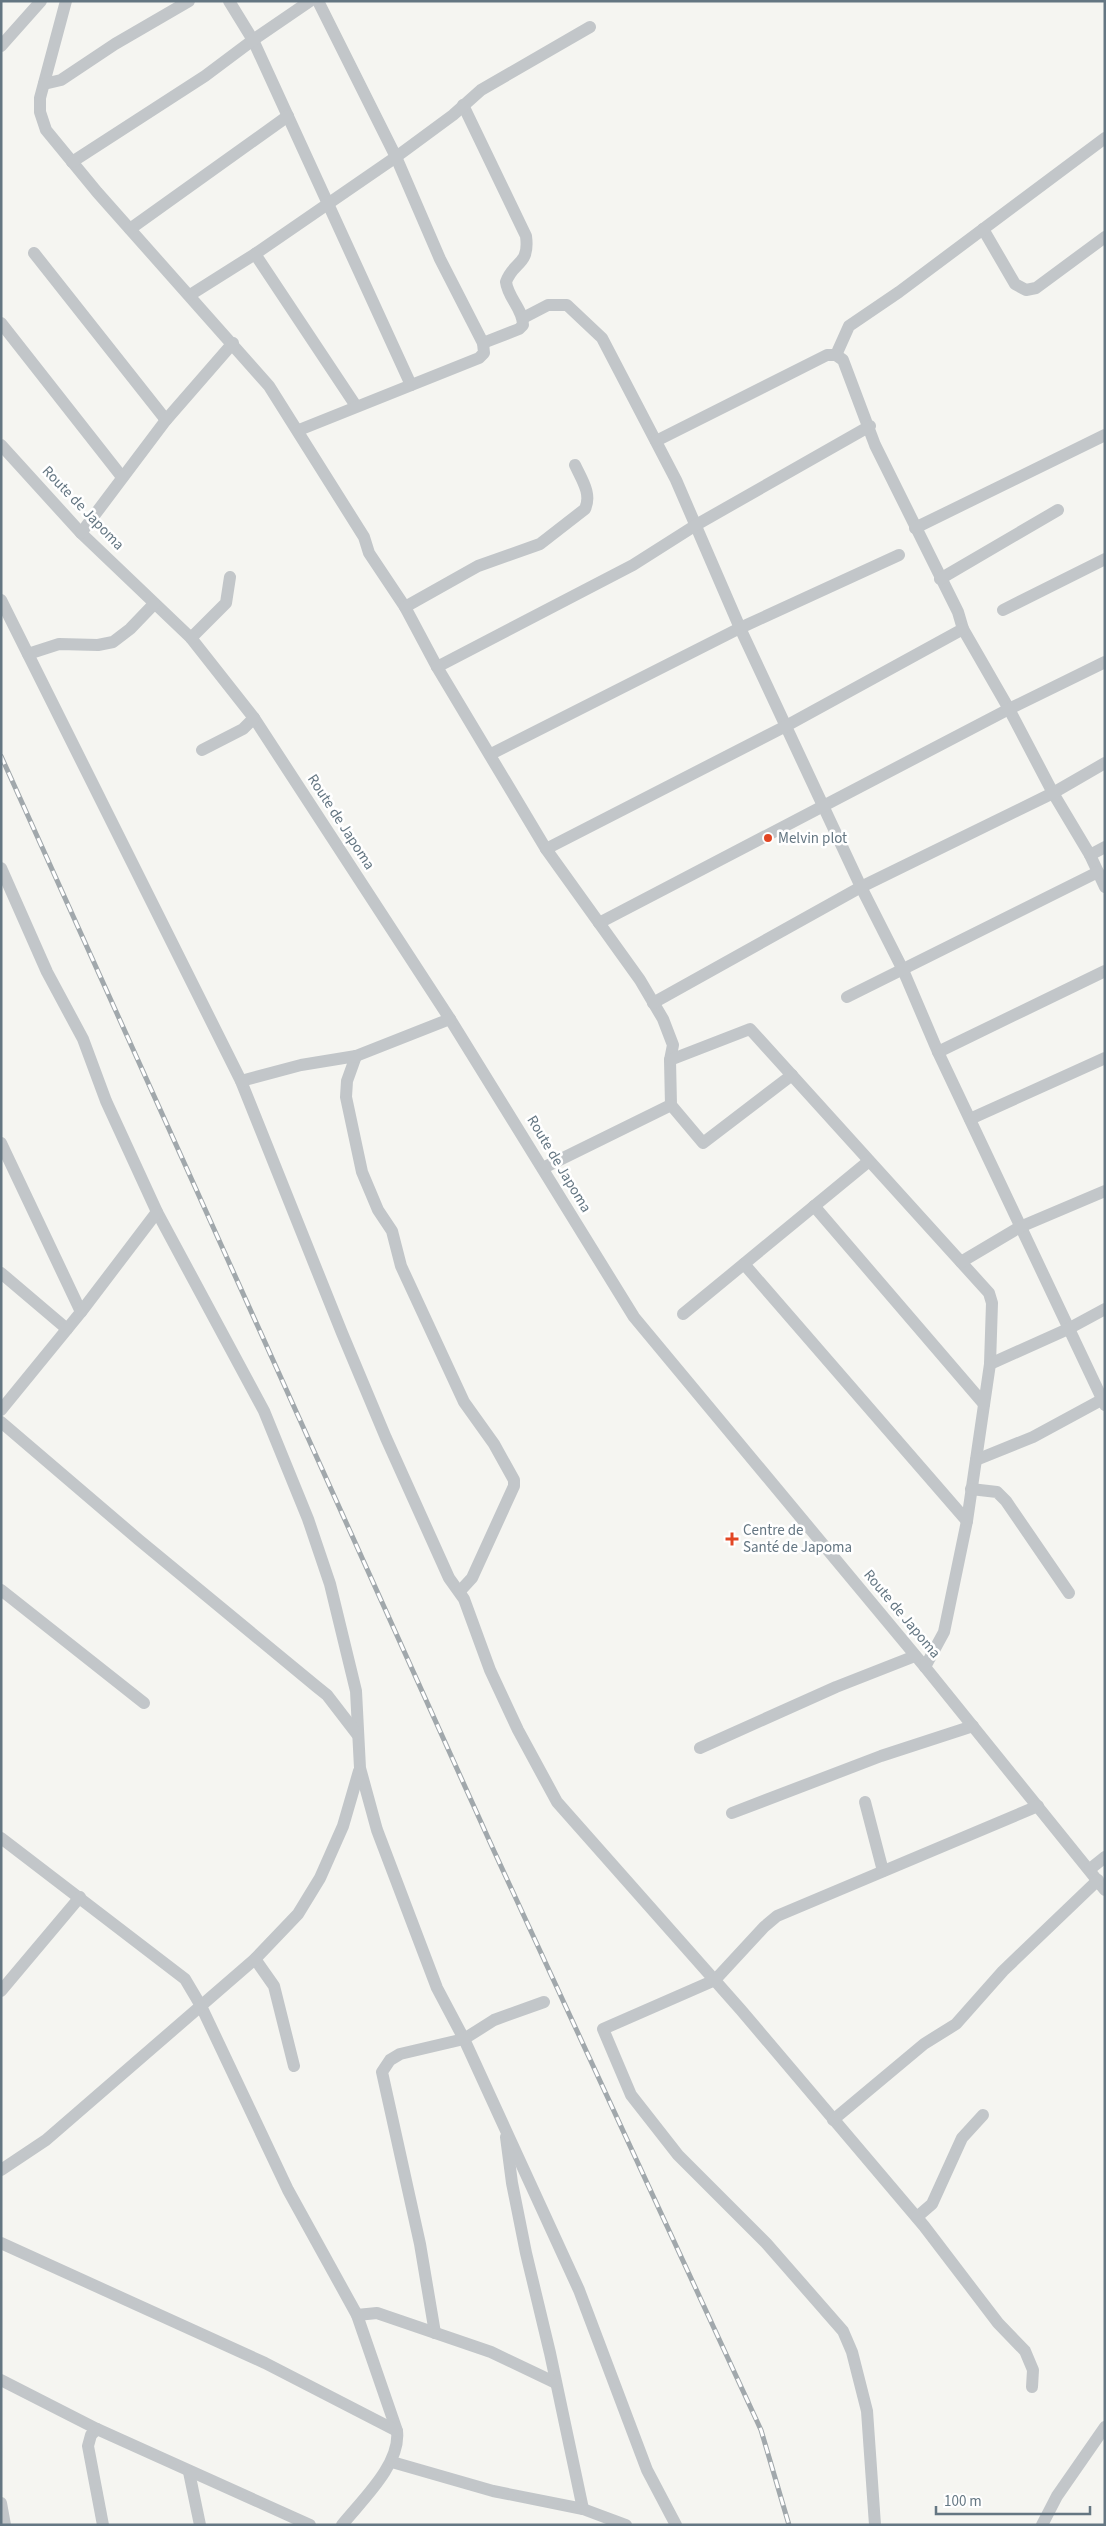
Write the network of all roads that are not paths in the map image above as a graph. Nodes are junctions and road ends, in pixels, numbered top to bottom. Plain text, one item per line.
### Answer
1 (41, 1) edge
2 (66, 1) edge
3 (189, 1) edge
4 (229, 1) edge
5 (310, 1) edge
6 (318, 1) edge
7 (590, 27) dead end
8 (253, 40) junction
9 (1, 46) edge
10 (44, 84) junction
11 (463, 105) junction
12 (288, 116) junction
13 (1105, 138) edge
14 (396, 157) junction
15 (72, 162) junction
16 (327, 203) junction
17 (130, 229) junction
18 (983, 229) junction
19 (1105, 237) edge
20 (34, 253) dead end
21 (255, 254) junction
22 (190, 295) junction
23 (523, 318) junction
24 (1, 323) edge
25 (483, 343) junction
26 (232, 344) junction
27 (836, 355) junction
28 (411, 385) junction
29 (356, 406) junction
30 (166, 420) junction
31 (870, 426) junction
32 (299, 430) junction
33 (1105, 435) edge
34 (656, 441) junction
35 (1, 446) edge
36 (575, 465) dead end
37 (122, 477) junction
38 (1058, 510) dead end
39 (696, 525) junction
40 (915, 528) junction
41 (81, 533) junction
42 (899, 555) dead end
43 (1105, 559) edge
44 (230, 577) dead end
45 (940, 579) junction
46 (1, 600) edge
47 (154, 604) junction
48 (405, 607) junction
49 (1003, 610) dead end
50 (740, 628) junction
51 (963, 630) junction
52 (192, 638) junction
53 (28, 654) junction
54 (1105, 662) edge
55 (438, 667) junction
56 (1009, 709) junction
57 (254, 718) junction
58 (786, 726) junction
59 (202, 750) dead end
60 (491, 754) junction
61 (1105, 763) edge
62 (1053, 793) junction
63 (824, 806) junction
64 (1105, 847) edge
65 (546, 849) junction
66 (1090, 855) junction
67 (1, 868) edge
68 (1098, 872) junction
69 (861, 887) junction
70 (1105, 887) edge
71 (599, 923) junction
72 (903, 970) junction
73 (1105, 971) edge
74 (847, 997) dead end
75 (653, 1003) junction
76 (450, 1020) junction
77 (938, 1052) junction
78 (356, 1056) junction
79 (1105, 1058) edge
80 (670, 1060) junction
81 (792, 1076) junction
82 (241, 1081) junction
83 (671, 1105) junction
84 (970, 1119) junction
85 (1, 1143) edge
86 (869, 1161) junction
87 (543, 1168) junction
88 (1105, 1191) edge
89 (814, 1206) junction
90 (157, 1212) junction
91 (1020, 1227) junction
92 (961, 1262) junction
93 (744, 1264) junction
94 (1, 1273) edge
95 (1105, 1309) edge
96 (80, 1312) junction
97 (683, 1314) dead end
98 (67, 1329) junction
99 (1068, 1329) junction
100 (990, 1364) junction
101 (1104, 1401) edge
102 (984, 1404) junction
103 (1, 1410) edge
104 (1, 1422) edge
105 (976, 1460) junction
106 (972, 1489) junction
107 (967, 1521) junction
108 (1, 1590) edge
109 (460, 1591) junction
110 (1069, 1593) dead end
111 (916, 1656) junction
112 (924, 1667) junction
113 (144, 1703) dead end
114 (973, 1726) junction
115 (357, 1734) junction
116 (700, 1748) dead end
117 (360, 1768) junction
118 (866, 1802) dead end
119 (1038, 1806) junction
120 (732, 1814) dead end
121 (1, 1838) edge
122 (1105, 1857) edge
123 (1090, 1870) junction
124 (883, 1871) junction
125 (1101, 1885) edge
126 (80, 1897) junction
127 (255, 1959) junction
128 (715, 1980) junction
129 (1, 1991) edge
130 (544, 2002) dead end
131 (201, 2006) junction
132 (464, 2039) junction
133 (294, 2066) dead end
134 (983, 2115) dead end
135 (832, 2120) junction
136 (506, 2130) junction
137 (1, 2170) edge
138 (917, 2218) junction
139 (1, 2243) edge
140 (357, 2315) junction
141 (435, 2333) junction
142 (1, 2380) edge
143 (556, 2383) junction
144 (1032, 2387) dead end
145 (1105, 2427) edge
146 (98, 2429) junction
147 (397, 2431) junction
148 (392, 2462) junction
149 (189, 2472) junction
150 (1, 2503) edge
151 (583, 2509) junction
152 (5, 2525) edge
153 (103, 2525) edge
154 (200, 2525) edge
155 (310, 2525) edge
156 (342, 2525) edge
157 (626, 2525) edge
158 (676, 2525) edge
159 (875, 2525) edge
160 (1042, 2525) edge

1 - 9 street
2 - 10 street
3 - 10 street
4 - 8 street
5 - 8 street
6 - 14 street
7 - 11 street
8 - 12 street
8 - 15 street
10 - 15 street
11 - 14 street
11 - 23 street
12 - 16 street
12 - 17 street
13 - 18 street
14 - 16 street
14 - 25 street
15 - 17 street
16 - 21 street
16 - 28 street
17 - 22 street
18 - 19 street
18 - 27 street
20 - 30 street
21 - 22 street
21 - 29 street
22 - 26 street
23 - 25 street
23 - 34 street
24 - 37 street
25 - 28 street
26 - 30 street
26 - 32 street
27 - 31 street
27 - 34 street
28 - 29 street
29 - 32 street
30 - 37 street
31 - 39 street
31 - 40 street
32 - 48 street
33 - 40 street
34 - 39 street
35 - 41 street, Route de Japoma
36 - 48 street
37 - 41 street
38 - 45 street
39 - 50 street
39 - 55 street
40 - 45 street
41 - 47 street, Route de Japoma
42 - 50 street
43 - 49 street
44 - 52 street
45 - 51 street
46 - 53 street
47 - 52 street, Route de Japoma
47 - 53 street
48 - 55 street
50 - 58 street
50 - 60 street
51 - 56 street
51 - 58 street
52 - 57 street, Route de Japoma
53 - 82 street
54 - 56 street
55 - 60 street
56 - 62 street
56 - 63 street
57 - 59 street
57 - 76 street, Route de Japoma
58 - 63 street
58 - 65 street
60 - 65 street
61 - 62 street
62 - 66 street
62 - 69 street
63 - 69 street
63 - 71 street
64 - 66 street
65 - 71 street
66 - 68 street
67 - 90 street
68 - 70 street
68 - 72 street
69 - 72 street
69 - 75 street
71 - 75 street
72 - 74 street
72 - 77 street
73 - 77 street
75 - 80 street
76 - 78 street
76 - 87 street, Route de Japoma
77 - 84 street
78 - 82 street
78 - 109 street
79 - 84 street
80 - 81 street
80 - 83 street
81 - 83 street
81 - 86 street
82 - 109 street
83 - 87 street
84 - 91 street
85 - 96 street
86 - 89 street
86 - 92 street
87 - 111 street, Route de Japoma
88 - 91 street
89 - 93 street
89 - 102 street
90 - 96 street
90 - 115 street
91 - 92 street
91 - 99 street
92 - 100 street
93 - 97 street
93 - 107 street
94 - 98 street
95 - 99 street
96 - 98 street
98 - 103 street
99 - 100 street
99 - 101 street
100 - 102 street
101 - 105 street
102 - 105 street
104 - 115 street
105 - 106 street
106 - 107 street
106 - 110 street
107 - 112 street
108 - 113 street
109 - 128 street
111 - 112 street, Route de Japoma
111 - 116 street
112 - 114 street, Route de Japoma
114 - 119 street, Route de Japoma
114 - 120 street
115 - 117 street
117 - 127 street
117 - 132 street
118 - 124 street
119 - 123 street, Route de Japoma
119 - 124 street
121 - 126 street
122 - 123 street
123 - 125 street, Route de Japoma
124 - 128 street
125 - 135 street
126 - 129 street
126 - 131 street
127 - 131 street
127 - 133 street
128 - 135 street
128 - 159 street
130 - 132 street
131 - 137 street
131 - 140 street
132 - 136 street
132 - 141 street
134 - 138 street
135 - 138 street
136 - 143 street
136 - 158 street
138 - 144 street
139 - 147 street
140 - 141 street
140 - 147 street
141 - 143 street
142 - 146 street
143 - 151 street
145 - 160 street
146 - 149 street
146 - 153 street
147 - 148 street
148 - 151 street
148 - 156 street
149 - 154 street
149 - 155 street
150 - 152 street
151 - 157 street

